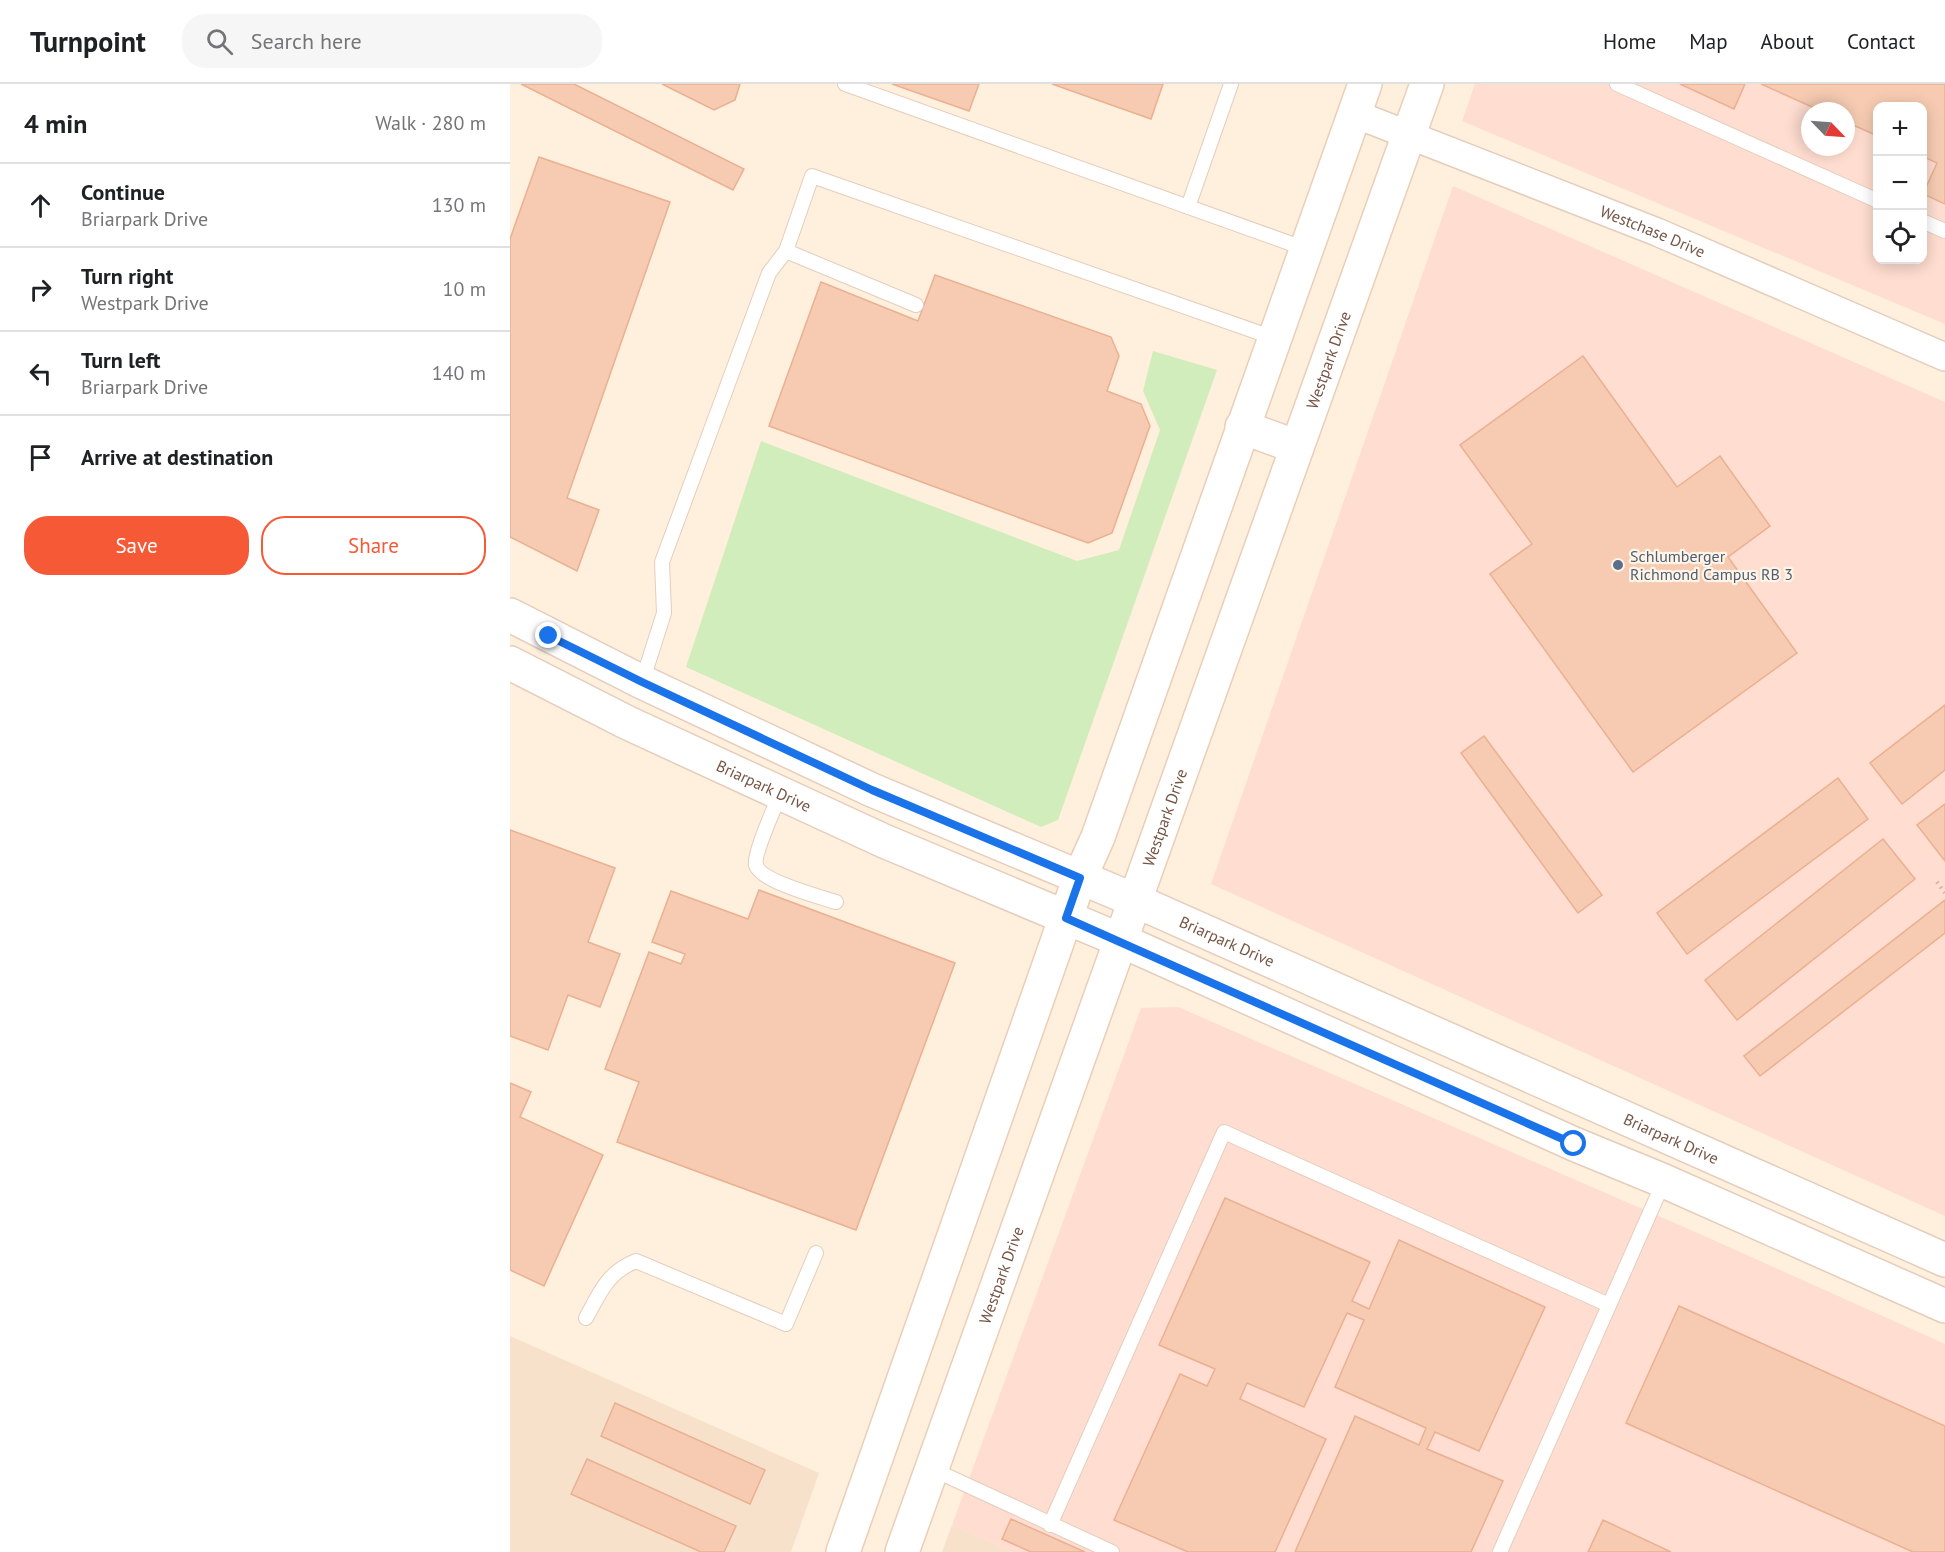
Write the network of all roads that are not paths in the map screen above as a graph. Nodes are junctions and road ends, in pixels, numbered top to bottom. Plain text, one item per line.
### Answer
1 (845, 84) edge
2 (1231, 84) edge
3 (1365, 84) edge
4 (1427, 84) edge
5 (1617, 84) edge
6 (1355, 114) junction
7 (1408, 135) junction
8 (1873, 199) edge
9 (1188, 207) junction
10 (1927, 223) edge
11 (1945, 231) edge
12 (1306, 249) junction
13 (786, 251) junction
14 (916, 306) dead end
15 (1274, 338) junction
16 (1945, 357) edge
17 (1242, 427) junction
18 (1297, 447) junction
19 (510, 615) edge
20 (510, 663) edge
21 (642, 682) junction
22 (628, 723) junction
23 (780, 794) junction
24 (1080, 878) junction
25 (1134, 900) junction
26 (836, 902) dead end
27 (1066, 918) junction
28 (1120, 940) junction
29 (1664, 1181) junction
30 (816, 1253) dead end
31 (1945, 1260) edge
32 (1609, 1305) junction
33 (1945, 1306) edge
34 (586, 1318) dead end
35 (932, 1469) junction
36 (1050, 1525) junction
37 (843, 1552) edge
38 (902, 1552) edge
39 (1112, 1552) edge
40 (1500, 1552) edge

1 - 9 lane
2 - 9 lane
3 - 6 main road
4 - 7 main road, Westpark Drive
5 - 8 lane
6 - 7 street, Westchase Drive
6 - 12 main road
7 - 16 street, Westchase Drive
7 - 18 main road, Westpark Drive
9 - 12 lane
10 - 11 lane
12 - 15 main road
13 - 14 lane
13 - 15 lane
13 - 21 lane
15 - 17 main road
17 - 18 main road
17 - 24 main road
18 - 25 main road, Westpark Drive
19 - 21 main road, Briarpark Drive
20 - 22 main road, Briarpark Drive
21 - 22 main road
21 - 24 main road, Briarpark Drive
22 - 23 main road, Briarpark Drive
23 - 26 lane
23 - 27 main road, Briarpark Drive
24 - 25 main road, Briarpark Drive
24 - 27 main road
25 - 28 main road, Westpark Drive
25 - 31 main road, Briarpark Drive
27 - 28 main road, Briarpark Drive
27 - 37 main road
28 - 29 main road, Briarpark Drive
28 - 35 main road, Westpark Drive
29 - 32 lane
29 - 33 main road, Briarpark Drive
30 - 34 lane
32 - 36 lane
32 - 40 lane
35 - 36 lane
35 - 38 main road, Westpark Drive
36 - 39 lane

